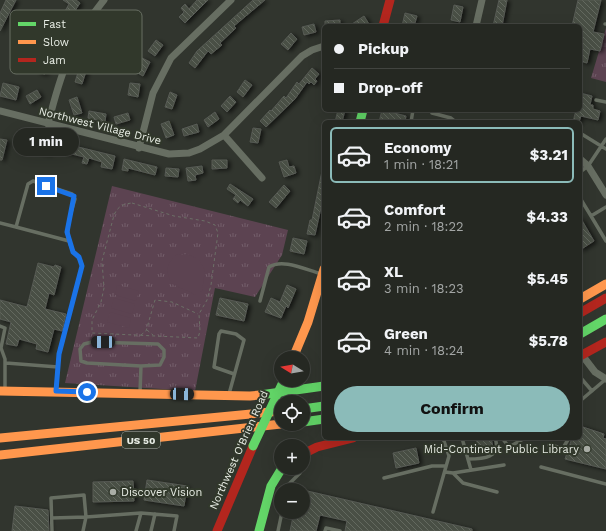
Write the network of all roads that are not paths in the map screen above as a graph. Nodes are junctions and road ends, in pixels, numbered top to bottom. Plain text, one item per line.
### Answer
1 (104, 0) edge
2 (231, 0) edge
3 (390, 0) edge
4 (482, 0) edge
5 (95, 10) edge
6 (384, 24) edge
7 (476, 24) edge
8 (322, 47) edge
9 (62, 74) edge
10 (596, 100) dead end
11 (606, 102) edge
12 (0, 111) edge
13 (432, 113) dead end
14 (454, 120) edge
15 (48, 124) junction
16 (582, 134) edge
17 (224, 135) junction
18 (606, 139) edge
19 (602, 146) junction
20 (139, 148) junction
21 (606, 149) edge
22 (582, 161) edge
23 (588, 166) junction
24 (582, 170) edge
25 (262, 178) dead end
26 (606, 195) edge
27 (582, 201) edge
28 (606, 207) edge
29 (591, 216) junction
30 (0, 223) edge
31 (16, 227) junction
32 (69, 241) junction
33 (606, 241) edge
34 (322, 273) edge
35 (322, 279) edge
36 (606, 284) edge
37 (606, 298) edge
38 (582, 299) edge
39 (260, 301) dead end
40 (582, 312) edge
41 (606, 319) edge
42 (0, 326) edge
43 (582, 333) edge
44 (606, 342) edge
45 (297, 351) edge
46 (582, 354) edge
47 (582, 356) edge
48 (6, 363) junction
49 (141, 366) junction
50 (58, 367) junction
51 (234, 374) junction
52 (582, 379) edge
53 (606, 379) edge
54 (322, 386) edge
55 (281, 387) edge
56 (2, 391) edge
57 (56, 391) junction
58 (592, 391) junction
59 (140, 393) junction
60 (229, 396) junction
61 (582, 400) edge
62 (322, 406) edge
63 (310, 408) edge
64 (274, 412) edge
65 (322, 419) edge
66 (310, 421) edge
67 (274, 425) edge
68 (0, 438) edge
69 (345, 440) edge
70 (444, 440) edge
71 (463, 440) edge
72 (495, 440) edge
73 (504, 440) edge
74 (521, 440) edge
75 (568, 440) edge
76 (548, 445) dead end
77 (310, 450) edge
78 (0, 455) edge
79 (468, 459) junction
80 (446, 466) junction
81 (504, 466) dead end
82 (541, 467) dead end
83 (471, 470) junction
84 (444, 472) junction
85 (453, 473) junction
86 (278, 475) edge
87 (297, 475) edge
88 (384, 478) dead end
89 (290, 483) edge
90 (606, 484) edge
91 (497, 492) dead end
92 (433, 512) dead end
93 (141, 513) junction
94 (155, 514) junction
95 (86, 516) junction
96 (52, 518) junction
97 (281, 519) edge
98 (52, 531) edge
99 (83, 531) edge
100 (136, 531) edge
101 (151, 531) edge
102 (174, 531) edge
103 (216, 531) edge
104 (258, 531) edge
105 (278, 531) edge
106 (325, 531) edge
107 (340, 531) edge

1 - 5 street
2 - 20 street
3 - 6 main road
4 - 7 street
8 - 17 street, Northwest Village Drive
9 - 15 street
10 - 11 lane
12 - 15 street, Northwest Village Drive
13 - 14 lane
15 - 20 street, Northwest Village Drive
16 - 19 lane
17 - 20 street, Northwest Village Drive
17 - 25 street
18 - 19 lane
19 - 21 lane
19 - 23 lane
22 - 23 street
23 - 24 lane
23 - 26 street
27 - 29 lane
28 - 29 lane
29 - 33 lane
30 - 31 lane
31 - 32 lane
31 - 32 lane
32 - 50 lane
34 - 39 lane
35 - 45 main road
36 - 38 main road
37 - 40 main road
41 - 43 main road
42 - 48 lane
44 - 46 main road
47 - 53 street
48 - 50 lane
48 - 56 lane
49 - 49 lane
49 - 59 lane
50 - 57 lane
51 - 51 lane
51 - 60 lane
52 - 58 lane
53 - 58 lane
54 - 60 main road
55 - 103 main road, Northwest O'Brien Road, bridge
56 - 57 main road
57 - 59 main road
58 - 61 lane
59 - 60 main road
62 - 63 main road
64 - 68 main road, US 50
65 - 66 main road
67 - 78 main road, US 50
69 - 77 main road
70 - 80 lane
71 - 79 lane
72 - 79 lane
73 - 74 lane
75 - 76 lane
79 - 83 lane
80 - 84 lane
80 - 88 lane
81 - 83 lane
82 - 90 lane
83 - 85 lane
84 - 85 lane
84 - 92 lane
85 - 91 lane
86 - 104 main road
87 - 89 lane
93 - 94 lane
93 - 95 lane
93 - 100 lane
94 - 101 lane
94 - 102 lane
95 - 96 lane
95 - 96 lane
95 - 99 lane
96 - 98 lane
97 - 105 lane
106 - 107 lane

